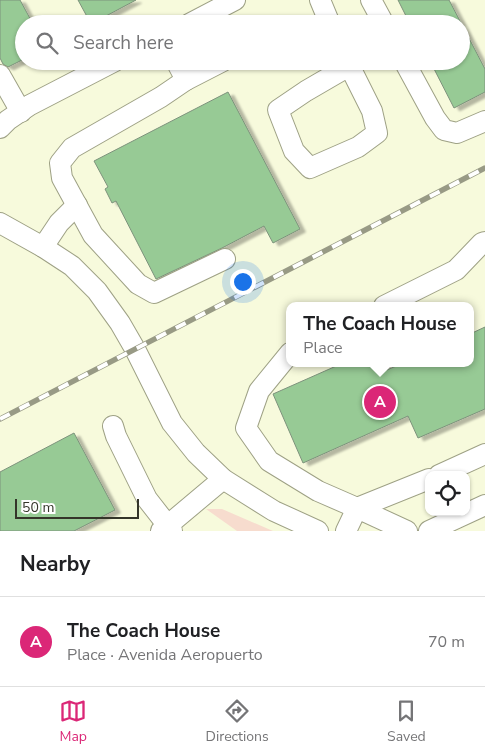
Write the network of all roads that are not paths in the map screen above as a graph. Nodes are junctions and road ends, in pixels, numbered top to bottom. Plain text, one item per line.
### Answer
1 (235, 0) edge
2 (320, 0) edge
3 (371, 0) edge
4 (202, 7) edge
5 (326, 15) edge
6 (379, 15) edge
7 (97, 70) edge
8 (181, 70) edge
9 (206, 70) edge
10 (339, 70) edge
11 (351, 70) edge
12 (409, 70) edge
13 (0, 75) edge
14 (186, 80) junction
15 (21, 112) junction
16 (485, 120) edge
17 (0, 128) edge
18 (76, 204) junction
19 (0, 223) edge
20 (485, 242) edge
21 (43, 247) junction
22 (225, 259) dead end
23 (392, 302) edge
24 (286, 358) edge
25 (113, 426) dead end
26 (485, 454) edge
27 (448, 471) edge
28 (223, 479) junction
29 (425, 481) edge
30 (485, 506) edge
31 (358, 508) junction
32 (167, 529) edge
33 (318, 531) edge
34 (346, 531) edge
35 (407, 531) edge
36 (429, 531) edge

1 - 4 street
2 - 5 street
3 - 6 street
7 - 15 street
8 - 14 street
9 - 14 street
10 - 11 street
12 - 16 street
13 - 15 street
14 - 18 street
15 - 17 street
18 - 21 street
18 - 22 street
19 - 21 street
20 - 23 street
21 - 28 street
24 - 31 street
25 - 32 street
26 - 27 street
28 - 32 street
28 - 33 street
29 - 31 street
30 - 36 street
31 - 34 street
31 - 35 street

